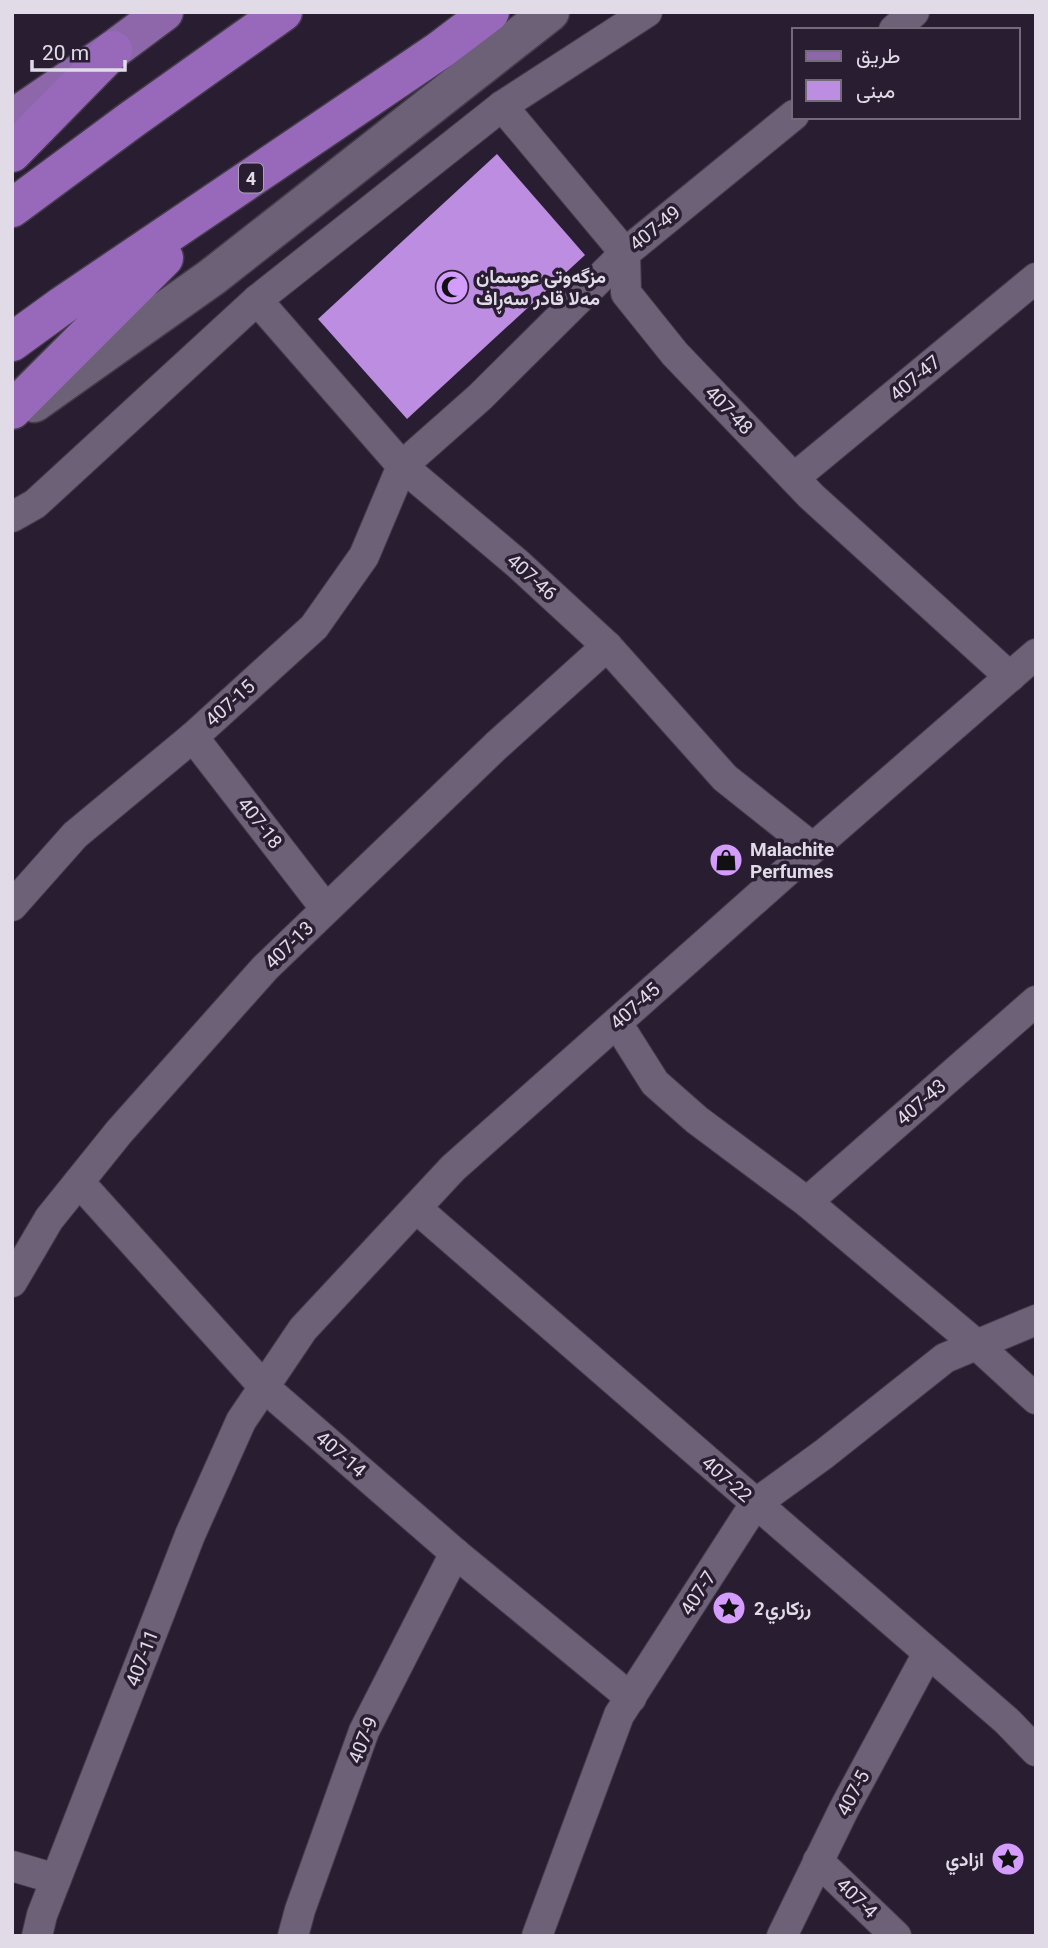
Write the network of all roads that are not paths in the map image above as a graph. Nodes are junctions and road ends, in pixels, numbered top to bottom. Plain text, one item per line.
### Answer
1 (164, 12) edge
2 (283, 12) edge
3 (489, 12) edge
4 (550, 12) edge
5 (647, 12) edge
6 (914, 12) edge
7 (896, 28) edge
8 (113, 50) junction
9 (502, 106) junction
10 (792, 118) edge
11 (12, 119) edge
12 (12, 153) edge
13 (226, 194) junction
14 (12, 208) edge
15 (625, 253) junction
16 (1036, 278) edge
17 (257, 300) junction
18 (12, 342) edge
19 (12, 410) edge
20 (12, 418) edge
21 (402, 466) junction
22 (794, 478) junction
23 (12, 517) edge
24 (607, 646) junction
25 (1036, 654) edge
26 (1010, 677) junction
27 (193, 737) junction
28 (813, 848) junction
29 (12, 906) edge
30 (326, 909) junction
31 (1036, 1001) edge
32 (617, 1023) junction
33 (79, 1182) junction
34 (807, 1202) junction
35 (416, 1208) junction
36 (12, 1282) edge
37 (1036, 1320) edge
38 (976, 1345) junction
39 (264, 1387) junction
40 (1036, 1399) edge
41 (755, 1504) junction
42 (455, 1553) junction
43 (928, 1653) junction
44 (631, 1698) junction
45 (1036, 1751) edge
46 (818, 1861) junction
47 (12, 1866) edge
48 (56, 1879) junction
49 (37, 1936) edge
50 (293, 1936) edge
51 (537, 1936) edge
52 (782, 1936) edge
53 (895, 1936) edge

1 - 8 main road
2 - 14 highway
3 - 13 highway, 4
4 - 20 main road
5 - 9 street
6 - 7 street
8 - 11 main road
8 - 12 highway
9 - 15 street
9 - 17 street
10 - 15 street, 407-49
13 - 18 highway, 4
13 - 19 highway
15 - 21 street, 407-49
15 - 22 street, 407-48
16 - 22 street, 407-47
17 - 21 street, 407-46
17 - 23 street
21 - 24 street, 407-46
21 - 27 street, 407-15
22 - 26 street, 407-48
24 - 28 street, 407-46
24 - 30 street, 407-13
25 - 26 street, 407-45
26 - 28 street, 407-45
27 - 29 street, 407-15
27 - 30 street, 407-18
28 - 32 street, 407-45
30 - 33 street, 407-13
31 - 34 street, 407-43
32 - 34 street
32 - 35 street, 407-45
33 - 36 street, 407-13
33 - 39 street, 407-14
34 - 38 street
35 - 39 street, 407-45
35 - 41 street, 407-22
37 - 38 street, 407-7
38 - 40 street
38 - 41 street, 407-7
39 - 42 street, 407-14
39 - 48 street, 407-11
41 - 43 street, 407-22
41 - 44 street, 407-7
42 - 44 street, 407-14
42 - 50 street, 407-9
43 - 45 street, 407-22
43 - 46 street, 407-5
44 - 51 street, 407-7
46 - 52 street, 407-5
46 - 53 street, 407-4
47 - 48 street
48 - 49 street, 407-11

